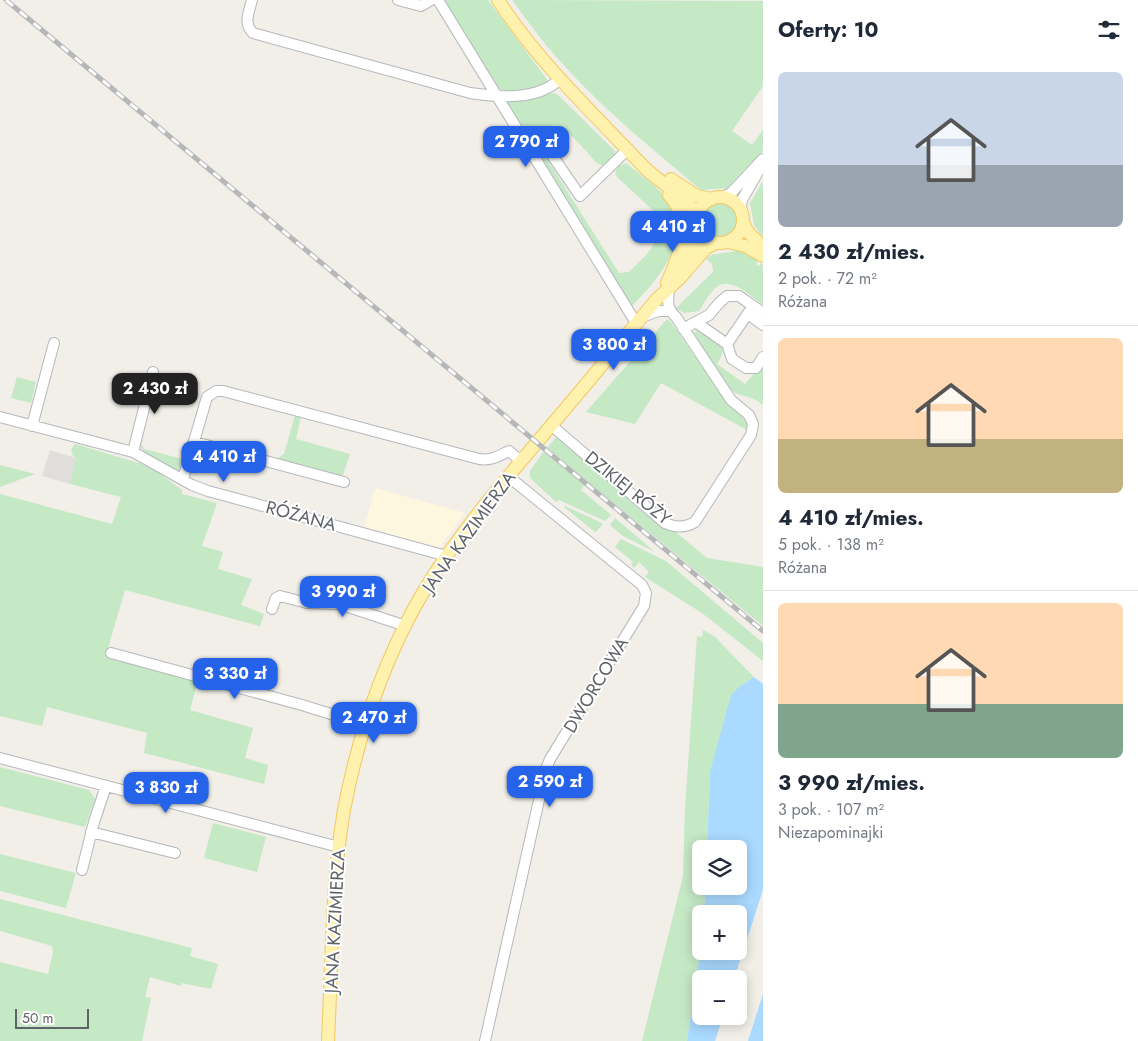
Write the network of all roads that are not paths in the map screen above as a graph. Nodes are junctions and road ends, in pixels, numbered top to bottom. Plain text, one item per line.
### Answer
1 (252, 0) edge
2 (398, 0) edge
3 (431, 0) edge
4 (438, 0) edge
5 (498, 0) edge
6 (559, 80) junction
7 (496, 96) junction
8 (528, 148) junction
9 (628, 149) junction
10 (763, 158) edge
11 (763, 163) edge
12 (646, 169) junction
13 (717, 198) junction
14 (743, 218) junction
15 (698, 222) junction
16 (722, 243) junction
17 (763, 247) edge
18 (763, 256) edge
19 (668, 286) junction
20 (750, 310) junction
21 (670, 311) junction
22 (763, 313) edge
23 (638, 320) junction
24 (697, 323) junction
25 (763, 325) edge
26 (683, 328) junction
27 (54, 344) dead end
28 (728, 344) junction
29 (763, 357) edge
30 (153, 372) dead end
31 (0, 417) edge
32 (552, 425) junction
33 (32, 426) junction
34 (195, 442) junction
35 (133, 452) junction
36 (521, 461) junction
37 (509, 477) junction
38 (183, 479) junction
39 (344, 482) dead end
40 (447, 556) junction
41 (272, 609) dead end
42 (406, 626) junction
43 (111, 653) dead end
44 (366, 725) junction
45 (0, 758) edge
46 (106, 786) junction
47 (91, 832) junction
48 (339, 847) junction
49 (175, 853) dead end
50 (82, 870) dead end
51 (328, 1041) edge
52 (485, 1041) edge

1 - 7 street
2 - 3 street
4 - 7 street
5 - 6 main road
6 - 7 street
6 - 9 main road
7 - 8 street
8 - 9 street
8 - 23 street
9 - 12 main road
9 - 13 main road
10 - 13 street
11 - 14 street
12 - 15 main road
12 - 19 main road
13 - 14 main road
13 - 15 main road
14 - 16 main road
14 - 17 main road
15 - 16 main road
15 - 19 main road, JANA KAZIMIERZA
16 - 18 main road
16 - 19 main road, JANA KAZIMIERZA
19 - 21 street
19 - 23 main road, JANA KAZIMIERZA
20 - 22 street
20 - 24 street
20 - 25 street
20 - 28 street
21 - 23 street
21 - 26 street, DZIKIEJ RÓŻY
23 - 32 main road, JANA KAZIMIERZA
24 - 26 street
24 - 28 street
26 - 32 street, DZIKIEJ RÓŻY
27 - 33 street
28 - 29 street
30 - 35 street
31 - 33 street, RÓŻANA
32 - 36 main road, JANA KAZIMIERZA
33 - 35 street, RÓŻANA
34 - 36 street
34 - 38 street
34 - 39 street
35 - 38 street, RÓŻANA
36 - 37 main road, JANA KAZIMIERZA
37 - 40 main road, JANA KAZIMIERZA
37 - 52 street, DWORCOWA
38 - 40 street, RÓŻANA
40 - 42 main road, JANA KAZIMIERZA
41 - 42 street
42 - 44 main road, JANA KAZIMIERZA
43 - 44 street
44 - 48 main road, JANA KAZIMIERZA
45 - 46 street
46 - 47 street
46 - 48 street
47 - 49 street
47 - 50 street
48 - 51 main road, JANA KAZIMIERZA

